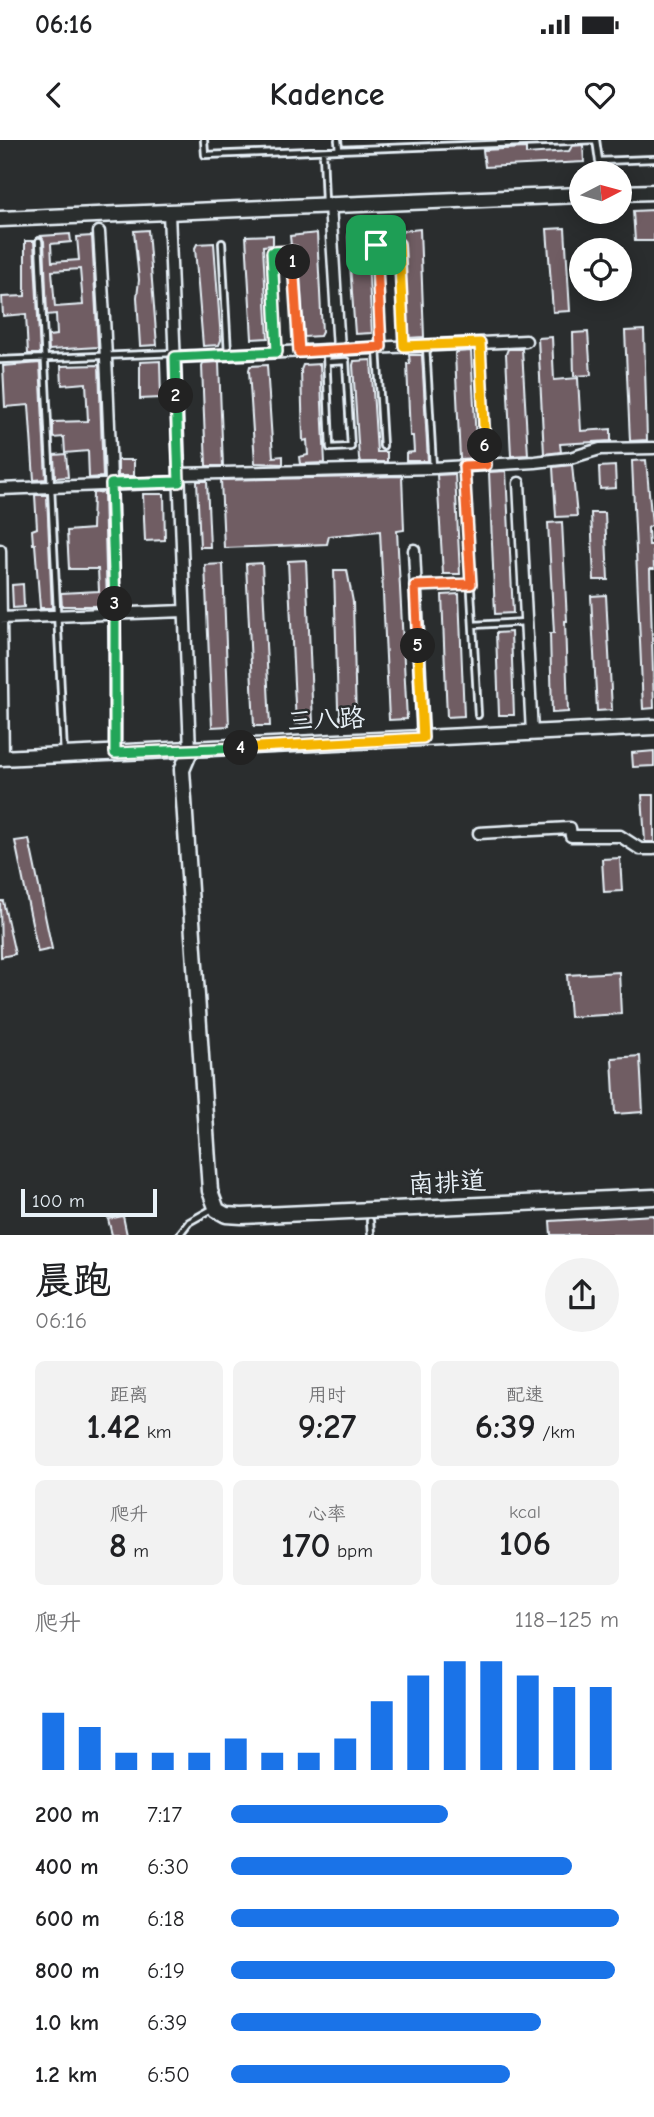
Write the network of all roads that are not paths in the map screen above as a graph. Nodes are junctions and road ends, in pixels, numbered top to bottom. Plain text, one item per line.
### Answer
1 (204, 140) edge
2 (338, 140) edge
3 (387, 140) edge
4 (388, 148) junction
5 (339, 150) junction
6 (323, 151) junction
7 (654, 159) edge
8 (654, 192) edge
9 (632, 193) edge
10 (569, 196) edge
11 (328, 206) junction
12 (169, 212) junction
13 (0, 219) edge
14 (99, 232) dead end
15 (39, 241) dead end
16 (222, 243) dead end
17 (526, 341) dead end
18 (480, 343) junction
19 (426, 345) junction
20 (404, 346) junction
21 (379, 347) junction
22 (339, 349) junction
23 (326, 350) junction
24 (277, 352) junction
25 (299, 352) junction
26 (175, 355) junction
27 (228, 355) junction
28 (107, 356) junction
29 (45, 358) junction
30 (0, 360) edge
31 (327, 362) junction
32 (383, 446) dead end
33 (654, 448) edge
34 (486, 465) junction
35 (464, 466) junction
36 (433, 468) junction
37 (179, 478) junction
38 (519, 483) dead end
39 (111, 484) junction
40 (51, 487) junction
41 (0, 489) edge
42 (0, 550) edge
43 (414, 550) dead end
44 (471, 584) junction
45 (415, 586) junction
46 (184, 611) junction
47 (116, 614) junction
48 (56, 616) junction
49 (1, 618) edge
50 (526, 622) junction
51 (473, 625) junction
52 (478, 715) dead end
53 (654, 727) edge
54 (531, 733) junction
55 (423, 738) junction
56 (190, 751) junction
57 (115, 753) junction
58 (64, 755) junction
59 (1, 758) edge
60 (479, 833) dead end
61 (654, 849) edge
62 (654, 1197) edge
63 (215, 1208) junction
64 (370, 1221) dead end
65 (179, 1235) edge
66 (371, 1235) edge

1 - 6 lane
2 - 5 lane
3 - 4 lane
4 - 5 lane
4 - 7 lane
5 - 6 lane
6 - 11 lane
8 - 9 street
10 - 11 street
11 - 12 street
11 - 22 street
12 - 13 street
12 - 26 street
14 - 28 street
15 - 29 lane
16 - 27 lane
17 - 18 street
18 - 19 street
18 - 34 lane
19 - 20 street
19 - 36 lane
20 - 21 street
20 - 21 lane
21 - 22 street
21 - 32 lane
22 - 23 street
23 - 25 street
23 - 31 lane
24 - 25 street
24 - 25 lane
24 - 27 street
26 - 27 street
26 - 28 lane
26 - 37 street
28 - 29 lane
28 - 39 street
29 - 30 lane
29 - 40 lane
31 - 31 lane
33 - 34 street
34 - 35 street
35 - 36 street
35 - 44 lane
36 - 37 street
37 - 39 street
37 - 46 street
38 - 50 street
39 - 40 street
39 - 47 street
40 - 41 street
40 - 48 lane
42 - 49 street
43 - 45 street
44 - 45 lane
44 - 51 lane
45 - 55 street
46 - 47 street
46 - 56 street
47 - 48 street
47 - 57 street
48 - 49 street
48 - 58 lane
49 - 59 street
50 - 51 lane
50 - 54 street
51 - 52 lane
53 - 54 street, 三八路
54 - 55 street, 三八路
55 - 56 street, 三八路
56 - 57 street, 三八路
56 - 63 street
57 - 58 street, 三八路
58 - 59 street, 三八路
60 - 61 street
62 - 63 street, 南排道
63 - 65 lane
64 - 66 lane

